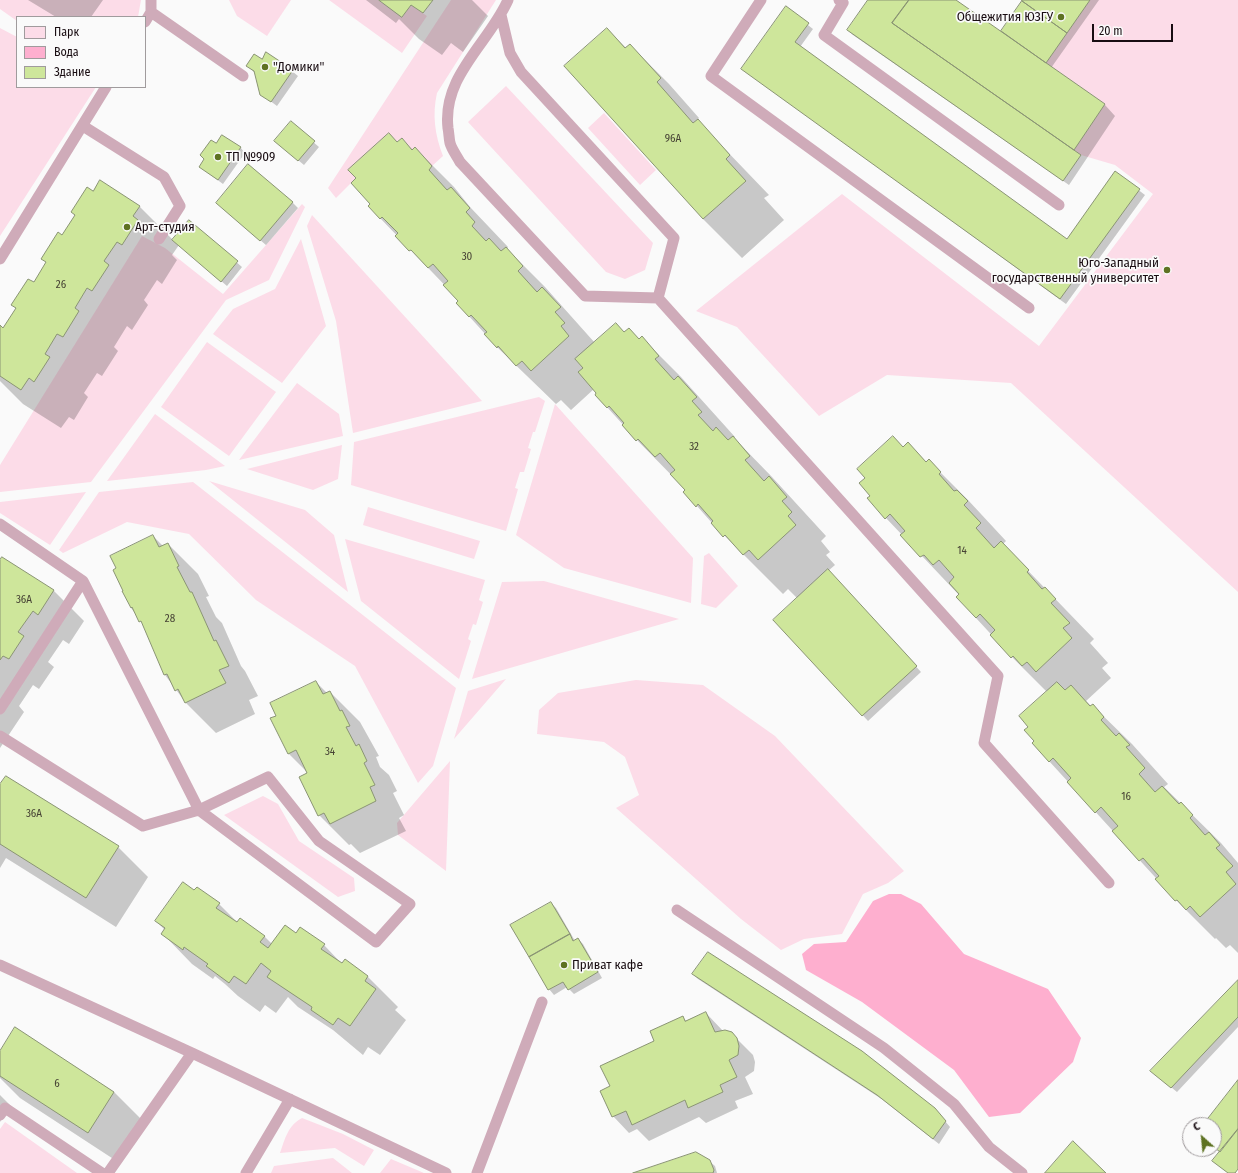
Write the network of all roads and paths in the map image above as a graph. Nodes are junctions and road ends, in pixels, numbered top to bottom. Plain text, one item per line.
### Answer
1 (151, 0) edge
2 (508, 0) edge
3 (762, 0) edge
4 (838, 0) edge
5 (501, 15) junction
6 (148, 17) edge
7 (243, 76) dead end
8 (105, 88) edge
9 (83, 126) junction
10 (1059, 205) dead end
11 (159, 239) dead end
12 (0, 258) edge
13 (658, 298) junction
14 (1029, 308) dead end
15 (0, 524) edge
16 (82, 581) junction
17 (0, 709) edge
18 (0, 736) edge
19 (200, 810) junction
20 (1109, 883) dead end
21 (677, 910) dead end
22 (0, 965) edge
23 (542, 1002) dead end
24 (192, 1053) junction
25 (290, 1099) junction
26 (0, 1115) edge
27 (102, 1173) edge
28 (108, 1173) edge
29 (246, 1173) edge
30 (446, 1173) edge
31 (477, 1173) edge
32 (1022, 1173) edge

1 - 6 lane
2 - 5 lane
3 - 14 lane
4 - 10 lane
5 - 13 lane
5 - 13 lane
6 - 7 lane
8 - 9 lane
9 - 11 lane
9 - 12 lane
13 - 20 lane
15 - 16 lane
16 - 17 lane
16 - 19 lane
18 - 19 lane
19 - 19 lane
21 - 32 lane
22 - 24 lane
23 - 31 lane
24 - 25 lane
24 - 28 lane
25 - 29 lane
25 - 30 lane
26 - 27 lane

